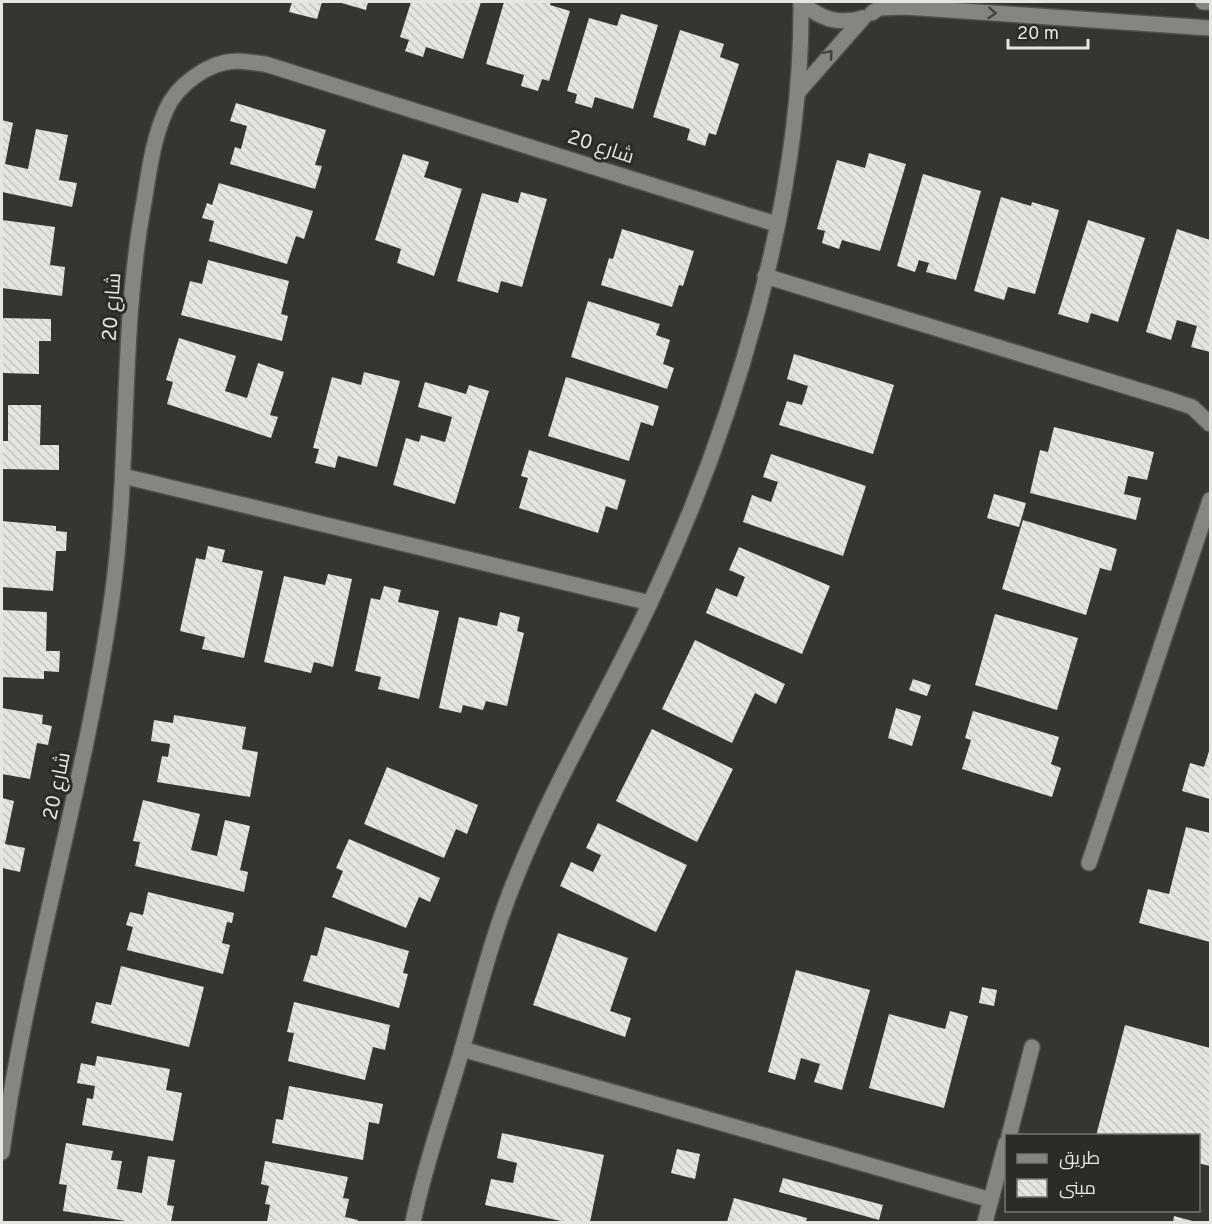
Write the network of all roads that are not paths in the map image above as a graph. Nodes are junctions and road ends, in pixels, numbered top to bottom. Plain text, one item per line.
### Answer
1 (801, 2) edge
2 (884, 2) edge
3 (1203, 2) edge
4 (1210, 2) edge
5 (867, 16) junction
6 (1210, 28) edge
7 (798, 92) junction
8 (776, 224) junction
9 (765, 276) junction
10 (1210, 424) edge
11 (123, 477) junction
12 (1210, 500) edge
13 (650, 603) junction
14 (1089, 863) dead end
15 (1032, 1047) dead end
16 (462, 1049) junction
17 (1009, 1134) edge
18 (1005, 1147) edge
19 (2, 1152) edge
20 (991, 1200) junction
21 (413, 1222) edge
22 (986, 1222) edge

1 - 5 street
1 - 7 street
2 - 5 street
3 - 4 street
5 -> 6 street
7 -> 5 street
7 - 8 street
8 - 9 street
8 - 11 street, شارع 20
9 - 10 street
9 - 13 street
11 - 13 street
11 - 19 street, شارع 20
12 - 14 street
13 - 16 street
15 - 17 street
16 - 20 street
16 - 21 street
18 - 20 street
20 - 22 street

